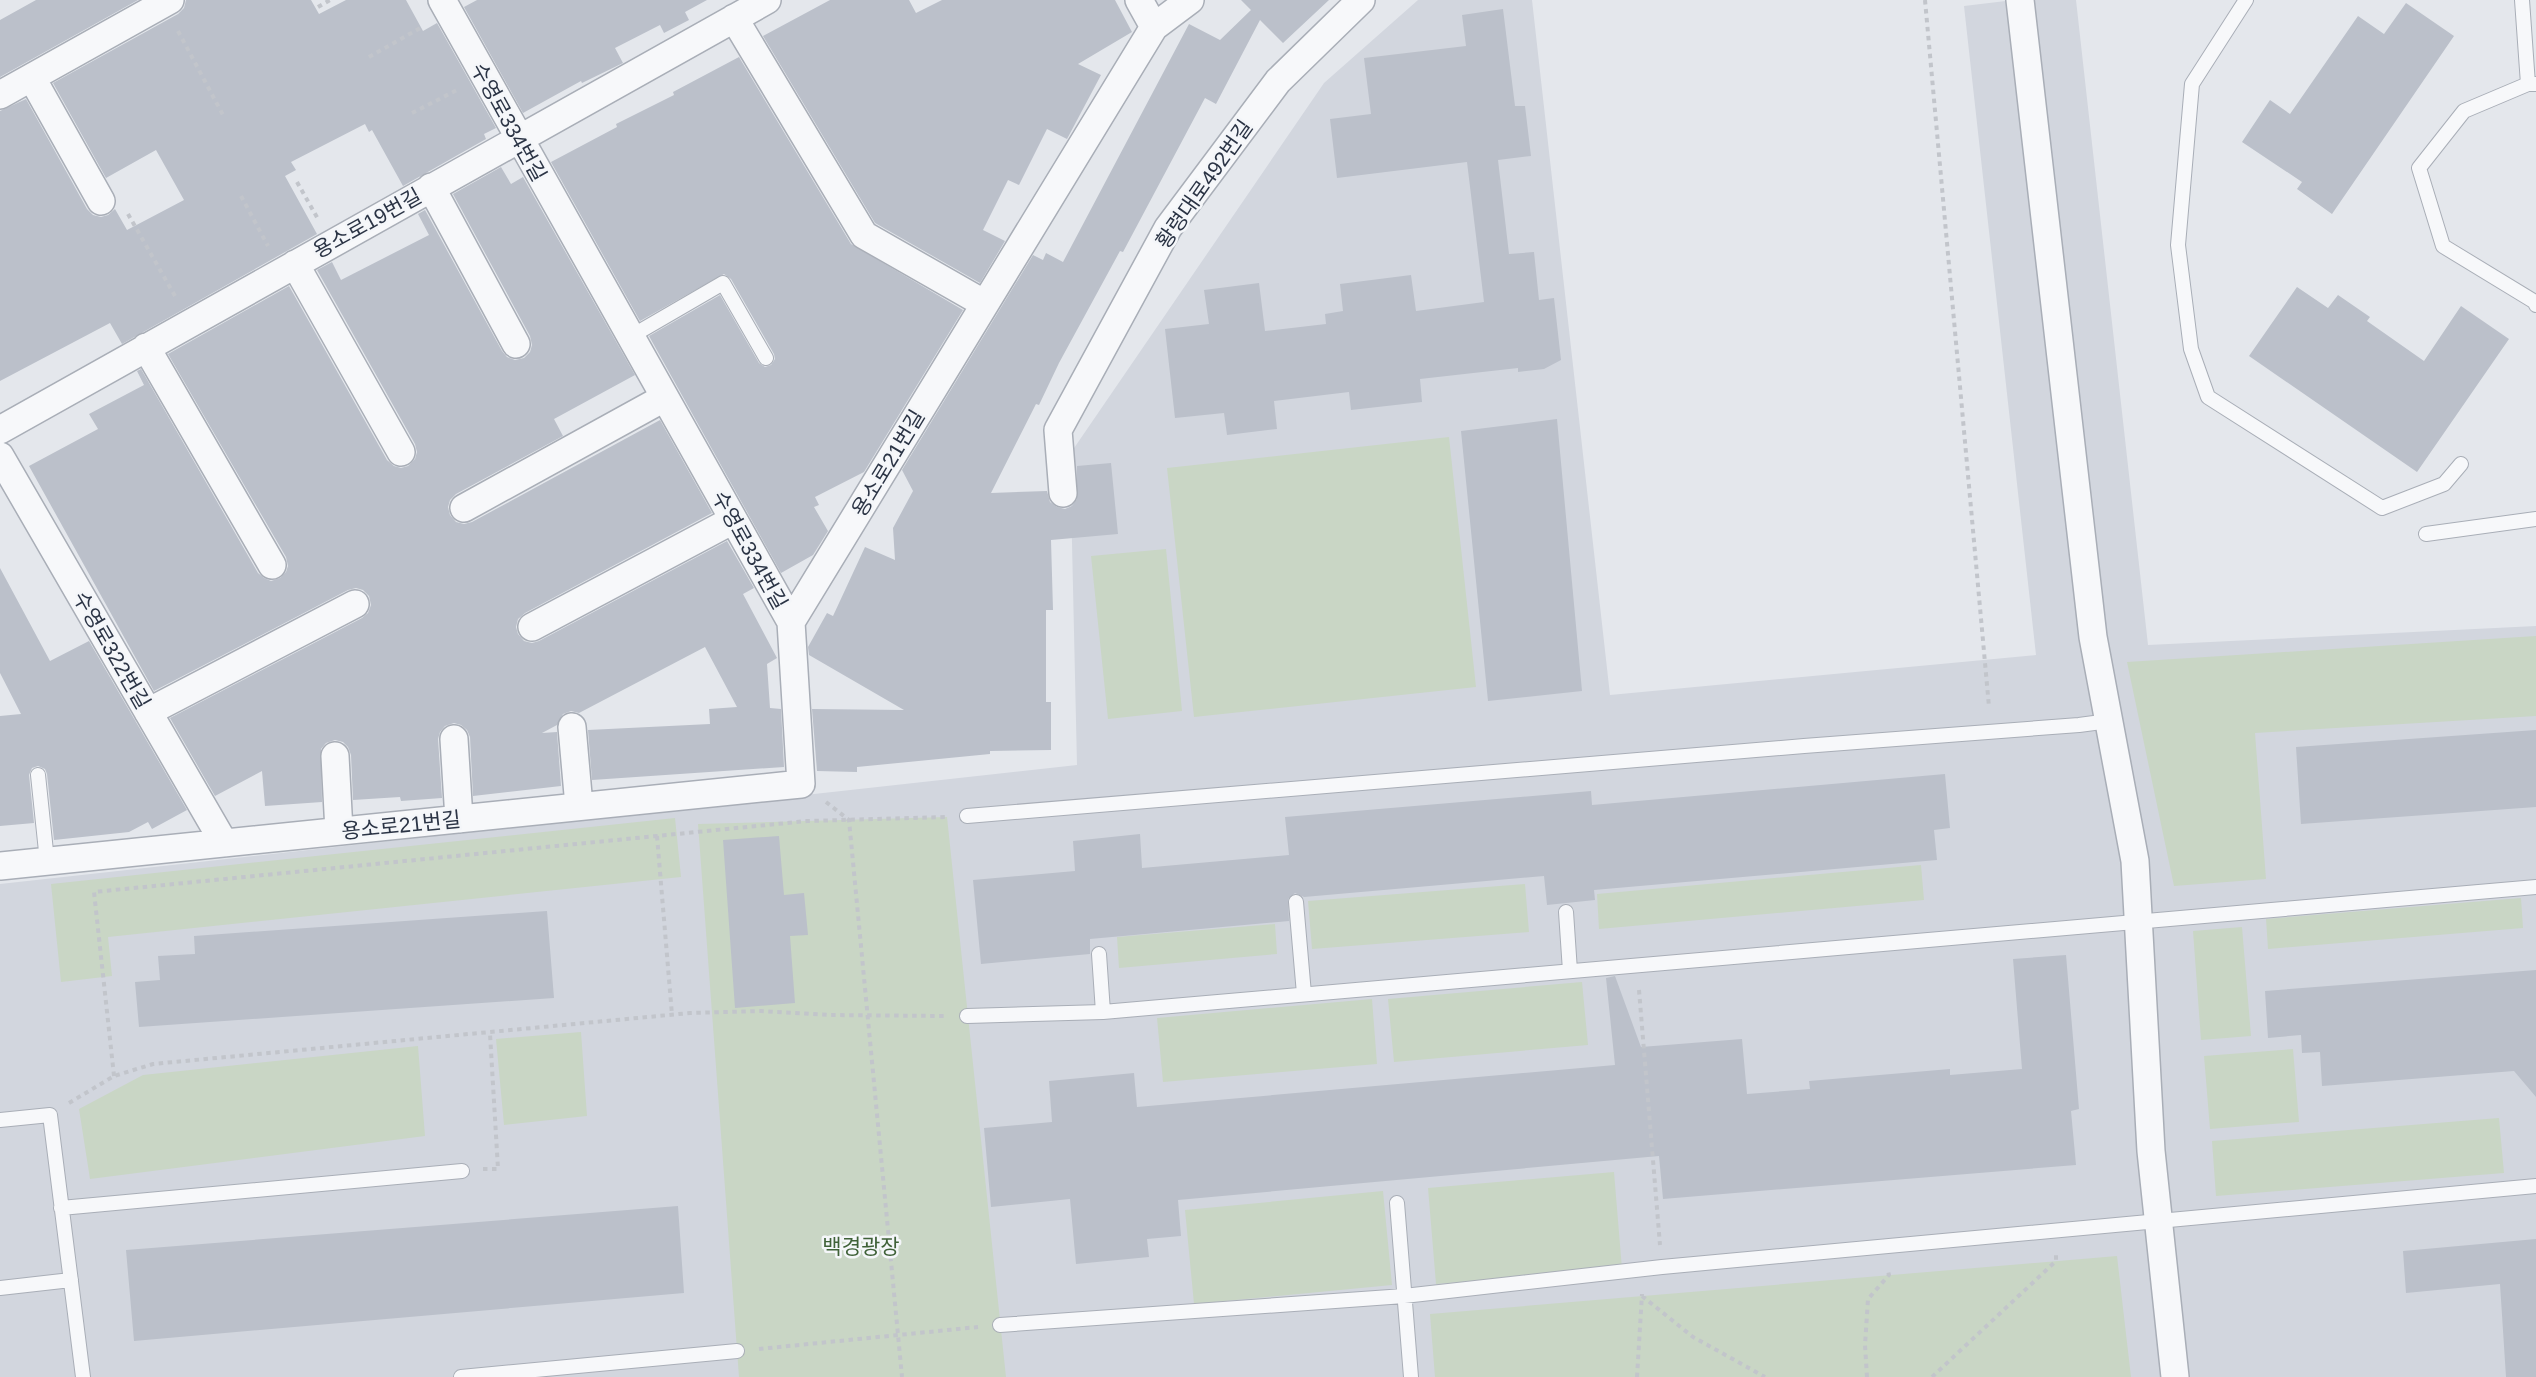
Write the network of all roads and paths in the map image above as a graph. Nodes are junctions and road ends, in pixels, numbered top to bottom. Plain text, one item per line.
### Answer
1 (330, 0) edge
2 (767, 0) edge
3 (1139, 0) edge
4 (1190, 0) edge
5 (1361, 0) edge
6 (1925, 0) edge
7 (2020, 0) edge
8 (2246, 0) edge
9 (2522, 0) edge
10 (167, 2) edge
11 (445, 6) edge
12 (318, 7) dead end
13 (734, 18) junction
14 (1154, 27) junction
15 (369, 57) dead end
16 (483, 76) junction
17 (32, 78) junction
18 (2532, 84) edge
19 (0, 95) edge
20 (412, 113) dead end
21 (223, 115) dead end
22 (518, 138) junction
23 (297, 182) dead end
24 (431, 187) junction
25 (241, 196) dead end
26 (112, 203) joint
27 (332, 243) junction
28 (288, 267) junction
29 (985, 304) junction
30 (2536, 305) edge
31 (191, 322) junction
32 (630, 337) junction
33 (516, 344) dead end
34 (146, 347) junction
35 (766, 358) dead end
36 (664, 398) junction
37 (0, 430) edge
38 (400, 452) dead end
39 (0, 456) edge
40 (2460, 464) dead end
41 (1064, 493) dead end
42 (464, 508) dead end
43 (2536, 519) edge
44 (733, 520) junction
45 (2426, 534) dead end
46 (272, 565) dead end
47 (355, 604) dead end
48 (791, 622) junction
49 (532, 627) dead end
50 (148, 712) junction
51 (2109, 721) junction
52 (572, 726) dead end
53 (1992, 732) junction
54 (454, 739) dead end
55 (335, 756) dead end
56 (38, 776) dead end
57 (801, 784) joint
58 (579, 806) junction
59 (967, 816) joint
60 (459, 819) junction
61 (849, 820) junction
62 (339, 831) junction
63 (657, 836) junction
64 (224, 843) junction
65 (47, 861) junction
66 (0, 866) edge
67 (2536, 887) edge
68 (1296, 902) dead end
69 (1566, 912) dead end
70 (2138, 921) junction
71 (1099, 954) dead end
72 (1637, 967) junction
73 (1570, 971) junction
74 (1304, 994) junction
75 (1103, 1012) junction
76 (868, 1014) junction
77 (672, 1015) junction
78 (967, 1016) joint
79 (490, 1034) junction
80 (114, 1076) junction
81 (50, 1114) junction
82 (0, 1120) edge
83 (462, 1171) joint
84 (2536, 1186) edge
85 (1397, 1203) dead end
86 (62, 1208) junction
87 (2158, 1221) junction
88 (2055, 1230) junction
89 (1887, 1246) junction
90 (1662, 1267) junction
91 (1640, 1270) junction
92 (71, 1280) junction
93 (0, 1288) edge
94 (1404, 1296) junction
95 (1642, 1296) junction
96 (1000, 1325) joint
97 (899, 1334) junction
98 (737, 1351) joint
99 (82, 1377) edge
100 (461, 1377) edge
101 (902, 1377) edge
102 (1411, 1377) edge
103 (1637, 1377) edge
104 (1765, 1377) edge
105 (1867, 1377) edge
106 (1932, 1377) edge
107 (2175, 1377) edge

1 - 12 path
2 - 13 street, 용소로19번길
3 - 14 street
4 - 14 street, 용소로21번길
5 - 41 street, 황령대로492번길
6 - 53 path
7 - 51 street
8 - 40 lane
9 - 18 lane
10 - 17 street
10 - 21 path
11 - 15 path
11 - 16 street, 수영로334번길
13 - 22 street, 용소로19번길
13 - 29 street
14 - 29 street, 용소로21번길
16 - 20 path
16 - 22 street, 수영로334번길
17 - 19 street
17 - 26 street
18 - 30 lane
22 - 24 street, 용소로19번길
22 - 32 street, 수영로334번길
23 - 27 path
24 - 27 street, 용소로19번길
24 - 33 street
25 - 28 path
26 - 31 path
27 - 28 street, 용소로19번길
28 - 31 street, 용소로19번길
28 - 38 street
29 - 48 street, 용소로21번길
31 - 34 street, 용소로19번길
32 - 35 lane
32 - 36 street, 수영로334번길
34 - 37 street, 용소로19번길
34 - 46 street
36 - 42 street
36 - 44 street, 수영로334번길
39 - 50 street, 수영로322번길
43 - 45 lane
44 - 48 street, 수영로334번길
44 - 49 street
47 - 50 street
48 - 57 street, 수영로334번길
50 - 64 street, 수영로322번길
51 - 53 lane
51 - 70 street
52 - 58 street
53 - 59 lane
54 - 60 street
55 - 62 street
56 - 65 lane
57 - 58 street, 용소로21번길
58 - 60 street, 용소로21번길
59 - 61 path
60 - 62 street, 용소로21번길
61 - 63 path
61 - 76 path
62 - 64 street, 용소로21번길
63 - 77 path
63 - 80 path
64 - 65 street, 용소로21번길
65 - 66 street, 용소로21번길
67 - 70 lane
68 - 74 lane
69 - 73 lane
70 - 72 lane
70 - 87 street
71 - 75 lane
72 - 73 lane
72 - 90 path
73 - 74 lane
74 - 75 lane
75 - 78 lane
76 - 77 path
76 - 78 path
76 - 97 path
77 - 79 path
79 - 80 path
79 - 83 path
80 - 81 path
81 - 82 lane
81 - 86 lane
83 - 86 lane
84 - 87 lane
85 - 94 lane
86 - 92 lane
87 - 88 lane
87 - 107 street
88 - 89 lane
88 - 106 path
89 - 90 lane
89 - 105 path
90 - 91 lane
91 - 94 lane
91 - 95 path
92 - 93 lane
92 - 99 lane
94 - 96 lane
94 - 102 lane
95 - 103 path
95 - 104 path
96 - 97 path
97 - 98 path
97 - 101 path
98 - 100 lane

